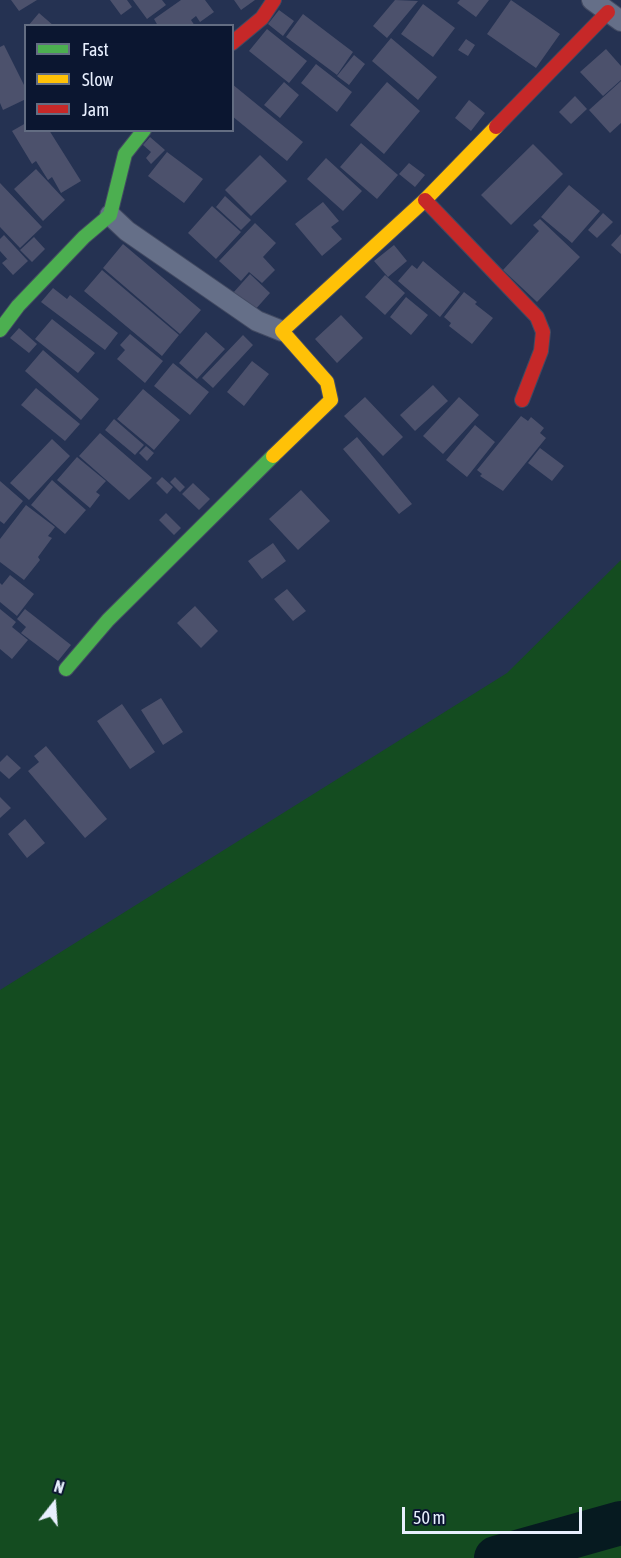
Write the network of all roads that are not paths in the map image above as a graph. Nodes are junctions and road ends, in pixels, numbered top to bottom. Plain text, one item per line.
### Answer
1 (274, 0) edge
2 (607, 11) edge
3 (234, 41) edge
4 (142, 132) edge
5 (425, 200) junction
6 (110, 215) junction
7 (0, 330) edge
8 (282, 331) junction
9 (522, 400) dead end
10 (66, 669) dead end

1 - 3 street
2 - 5 street
4 - 6 street
5 - 8 street
5 - 9 street
6 - 7 street
6 - 8 street
8 - 10 street

